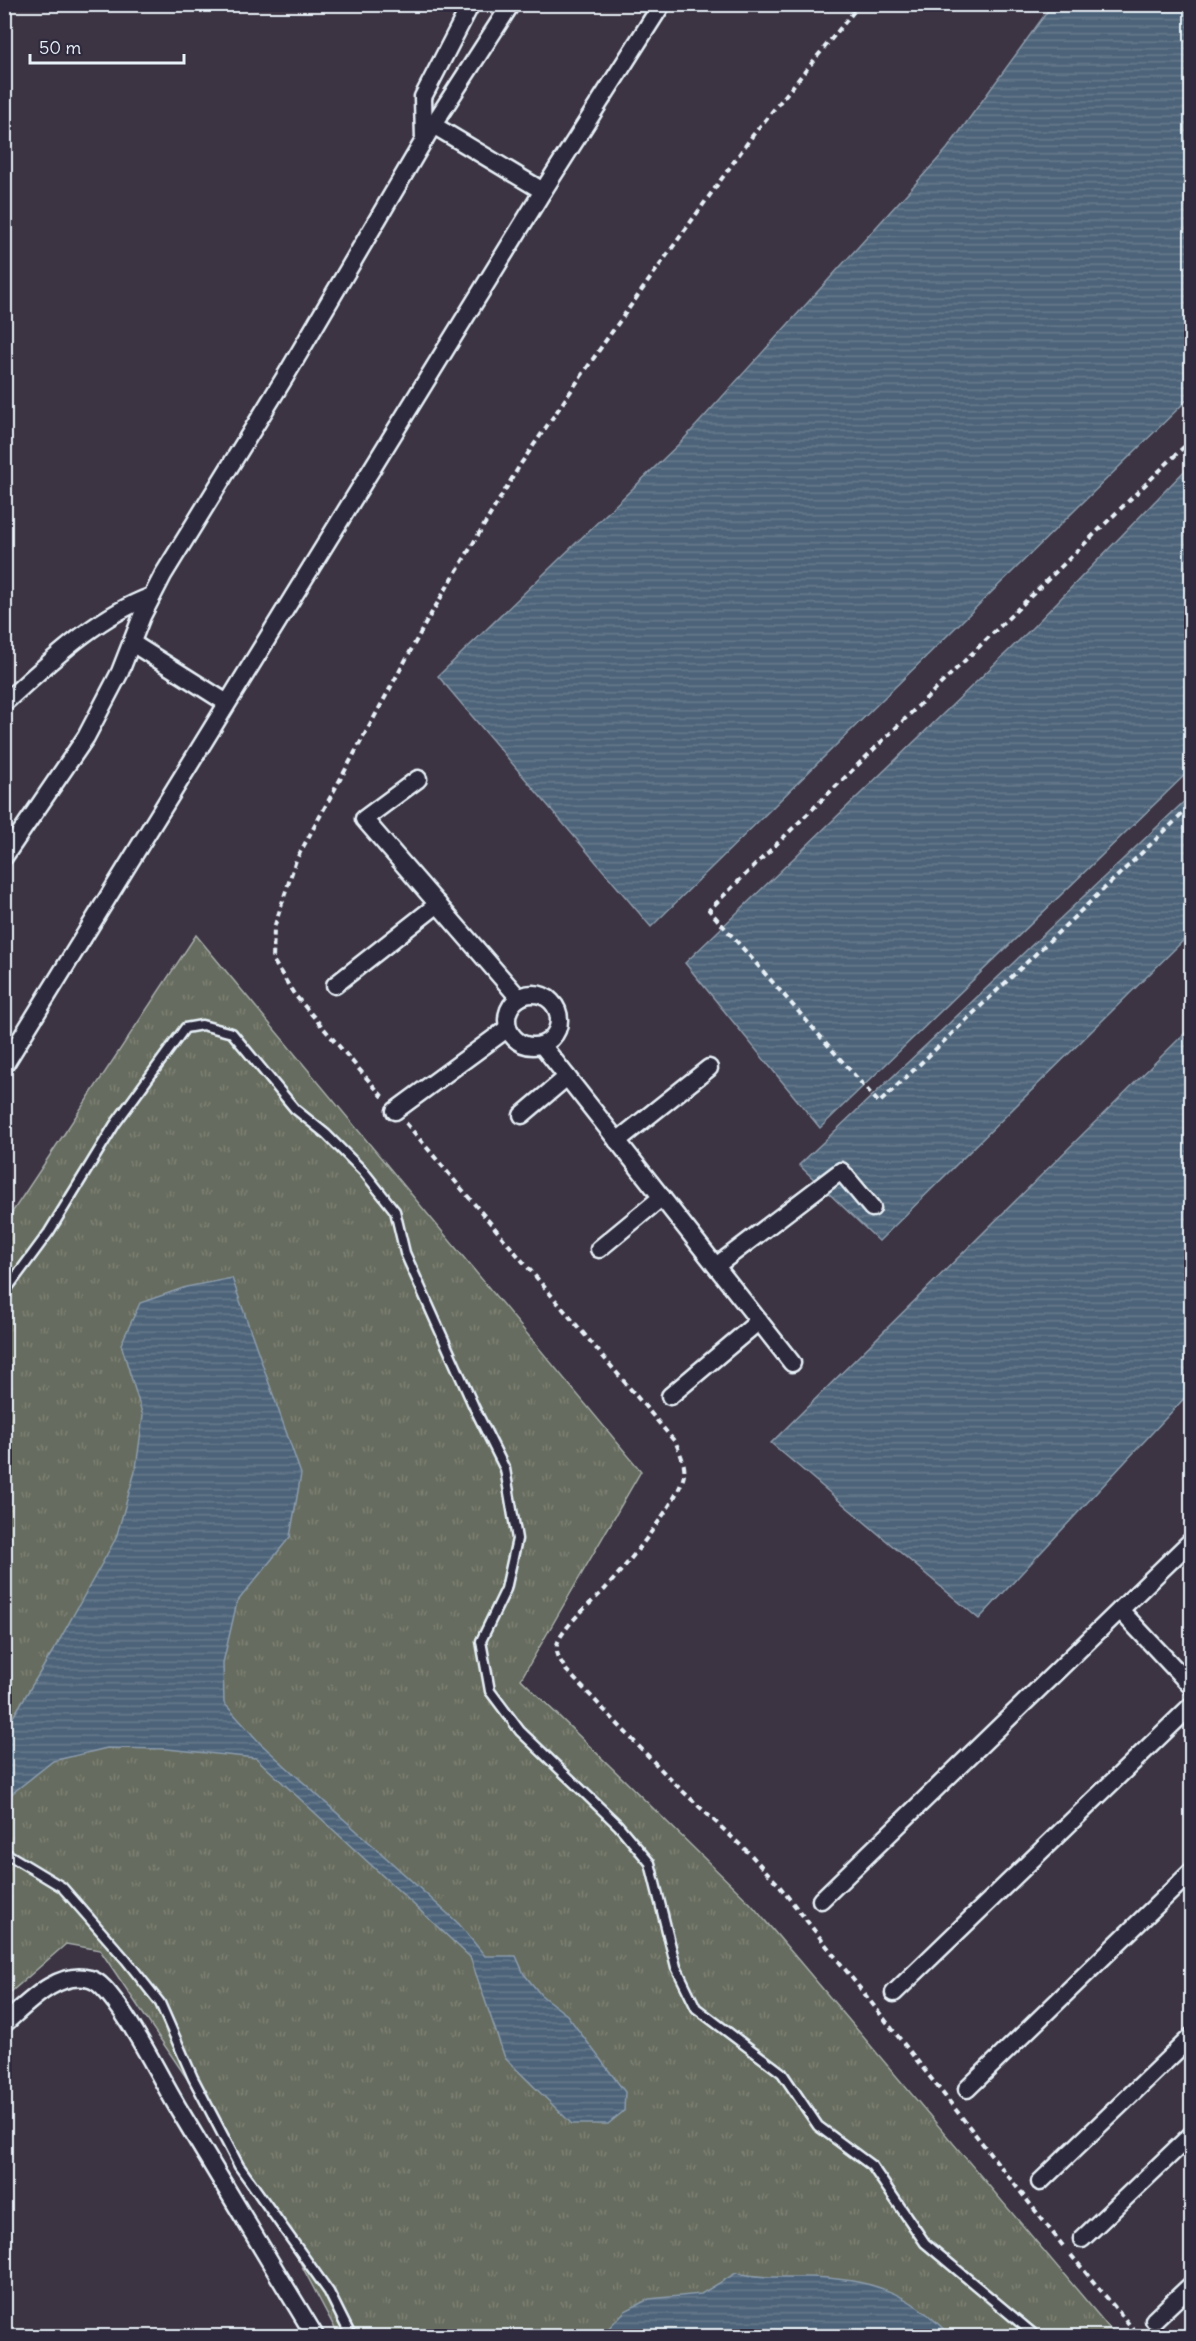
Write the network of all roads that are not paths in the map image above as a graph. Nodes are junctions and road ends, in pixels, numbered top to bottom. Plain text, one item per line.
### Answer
1 (471, 4) edge
2 (510, 4) edge
3 (662, 4) edge
4 (433, 125) junction
5 (424, 141) junction
6 (543, 192) junction
7 (152, 596) junction
8 (132, 643) junction
9 (4, 703) edge
10 (227, 703) junction
11 (418, 778) dead end
12 (4, 857) edge
13 (438, 904) junction
14 (335, 985) dead end
15 (519, 998) junction
16 (508, 1028) junction
17 (542, 1045) junction
18 (4, 1066) edge
19 (709, 1068) dead end
20 (567, 1077) junction
21 (395, 1111) road end
22 (522, 1115) dead end
23 (617, 1141) junction
24 (662, 1197) junction
25 (872, 1208) dead end
26 (599, 1249) dead end
27 (716, 1266) junction
28 (4, 1293) edge
29 (759, 1321) junction
30 (792, 1363) dead end
31 (670, 1396) dead end
32 (1191, 1540) edge
33 (1120, 1610) junction
34 (1191, 1687) edge
35 (1191, 1706) edge
36 (4, 1852) edge
37 (1191, 1871) edge
38 (821, 1900) dead end
39 (894, 1993) dead end
40 (4, 2024) edge
41 (1191, 2036) edge
42 (967, 2089) dead end
43 (1191, 2134) edge
44 (1040, 2182) dead end
45 (1082, 2239) dead end
46 (1191, 2284) edge
47 (1154, 2320) dead end
48 (315, 2337) edge
49 (351, 2337) edge
50 (1036, 2337) edge

1 - 5 street
2 - 4 street
3 - 6 street
4 - 5 street
4 - 6 street
5 - 7 street
6 - 10 street
7 - 8 street
7 - 9 street
8 - 10 street
8 - 12 street
10 - 18 street
11 - 13 street
13 - 14 street
13 - 15 street
15 - 16 street
15 - 17 street
16 - 17 street
16 - 21 street
17 - 20 street
19 - 23 street
20 - 22 street
20 - 23 street
23 - 24 street
24 - 26 street
24 - 27 street
25 - 27 street
27 - 29 street
28 - 50 lane
29 - 30 street
29 - 31 street
32 - 33 street
33 - 34 street
33 - 38 street
35 - 39 street
36 - 49 lane
37 - 42 street
40 - 48 street
41 - 44 street
43 - 45 street
46 - 47 street

